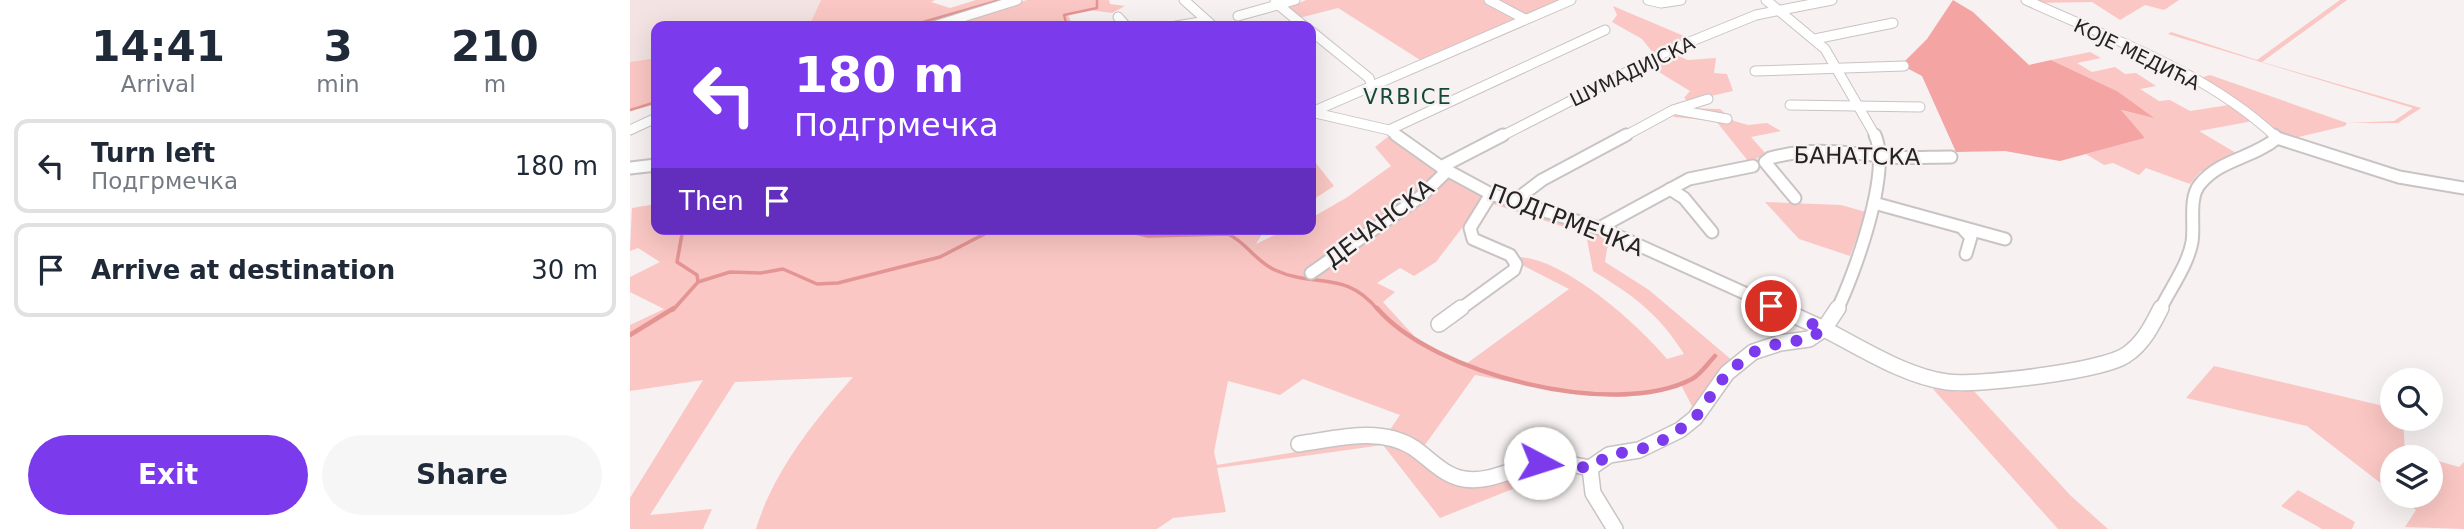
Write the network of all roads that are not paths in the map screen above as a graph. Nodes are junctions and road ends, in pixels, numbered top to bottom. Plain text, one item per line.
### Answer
1 (1017, 0) edge
2 (1185, 0) edge
3 (1295, 0) edge
4 (1489, 0) edge
5 (1571, 0) edge
6 (1648, 0) edge
7 (1681, 0) edge
8 (1766, 0) edge
9 (1832, 0) edge
10 (2026, 0) edge
11 (1275, 3) edge
12 (1781, 11) junction
13 (1238, 16) dead end
14 (1118, 17) dead end
15 (1525, 19) junction
16 (950, 21) edge
17 (1122, 21) edge
18 (1207, 21) edge
19 (1298, 21) edge
20 (1893, 23) dead end
21 (1605, 30) dead end
22 (1316, 36) edge
23 (1815, 39) junction
24 (1904, 66) dead end
25 (1836, 68) junction
26 (1755, 71) dead end
27 (1371, 86) junction
28 (1708, 99) dead end
29 (1790, 105) dead end
30 (1857, 105) junction
31 (1920, 107) dead end
32 (1316, 110) edge
33 (1673, 110) junction
34 (1316, 113) edge
35 (1727, 119) dead end
36 (651, 120) edge
37 (630, 130) edge
38 (1389, 131) junction
39 (2277, 138) junction
40 (1879, 156) junction
41 (1951, 157) dead end
42 (651, 166) edge
43 (1753, 166) dead end
44 (630, 168) edge
45 (1444, 169) junction
46 (2464, 188) edge
47 (1670, 189) junction
48 (1492, 194) junction
49 (1795, 198) dead end
50 (1513, 202) junction
51 (1874, 203) junction
52 (1599, 228) junction
53 (1964, 230) junction
54 (1712, 232) dead end
55 (2005, 239) dead end
56 (1966, 254) dead end
57 (1311, 274) dead end
58 (1439, 324) dead end
59 (1824, 329) junction
60 (1299, 444) dead end
61 (1590, 468) junction
62 (1615, 529) edge

1 - 16 street
2 - 18 street
3 - 11 street
4 - 15 street
5 - 15 street
6 - 7 street
8 - 12 street
9 - 12 street, ШУМАДИЈСКА
10 - 39 street, КОЈЕ МЕДИЋА
11 - 13 street
11 - 19 street
12 - 23 street
12 - 45 street, ШУМАДИЈСКА
14 - 17 street
15 - 27 street
20 - 23 street
21 - 38 street
22 - 27 street
23 - 25 street
24 - 25 street
25 - 26 street
25 - 30 street
27 - 32 street
28 - 33 street
29 - 30 street
30 - 31 street
30 - 40 street
33 - 35 street
33 - 50 street
34 - 38 street, ПОДГРМЕЧКА
36 - 37 street
38 - 45 street, ПОДГРМЕЧКА
39 - 46 street
39 - 59 street, ПОДГРМЕЧКА
40 - 41 street, БАНАТСКА
40 - 49 street, БАНАТСКА
40 - 51 street
42 - 44 street
43 - 47 street
45 - 48 street, ПОДГРМЕЧКА
45 - 57 street, ДЕЧАНСКА
47 - 52 street
47 - 54 street
48 - 50 street, ПОДГРМЕЧКА
48 - 58 street
50 - 52 street, ПОДГРМЕЧКА
51 - 53 street
51 - 59 street
52 - 59 street, ПОДГРМЕЧКА
53 - 55 street
53 - 56 street
59 - 61 street
60 - 61 street
61 - 62 street

